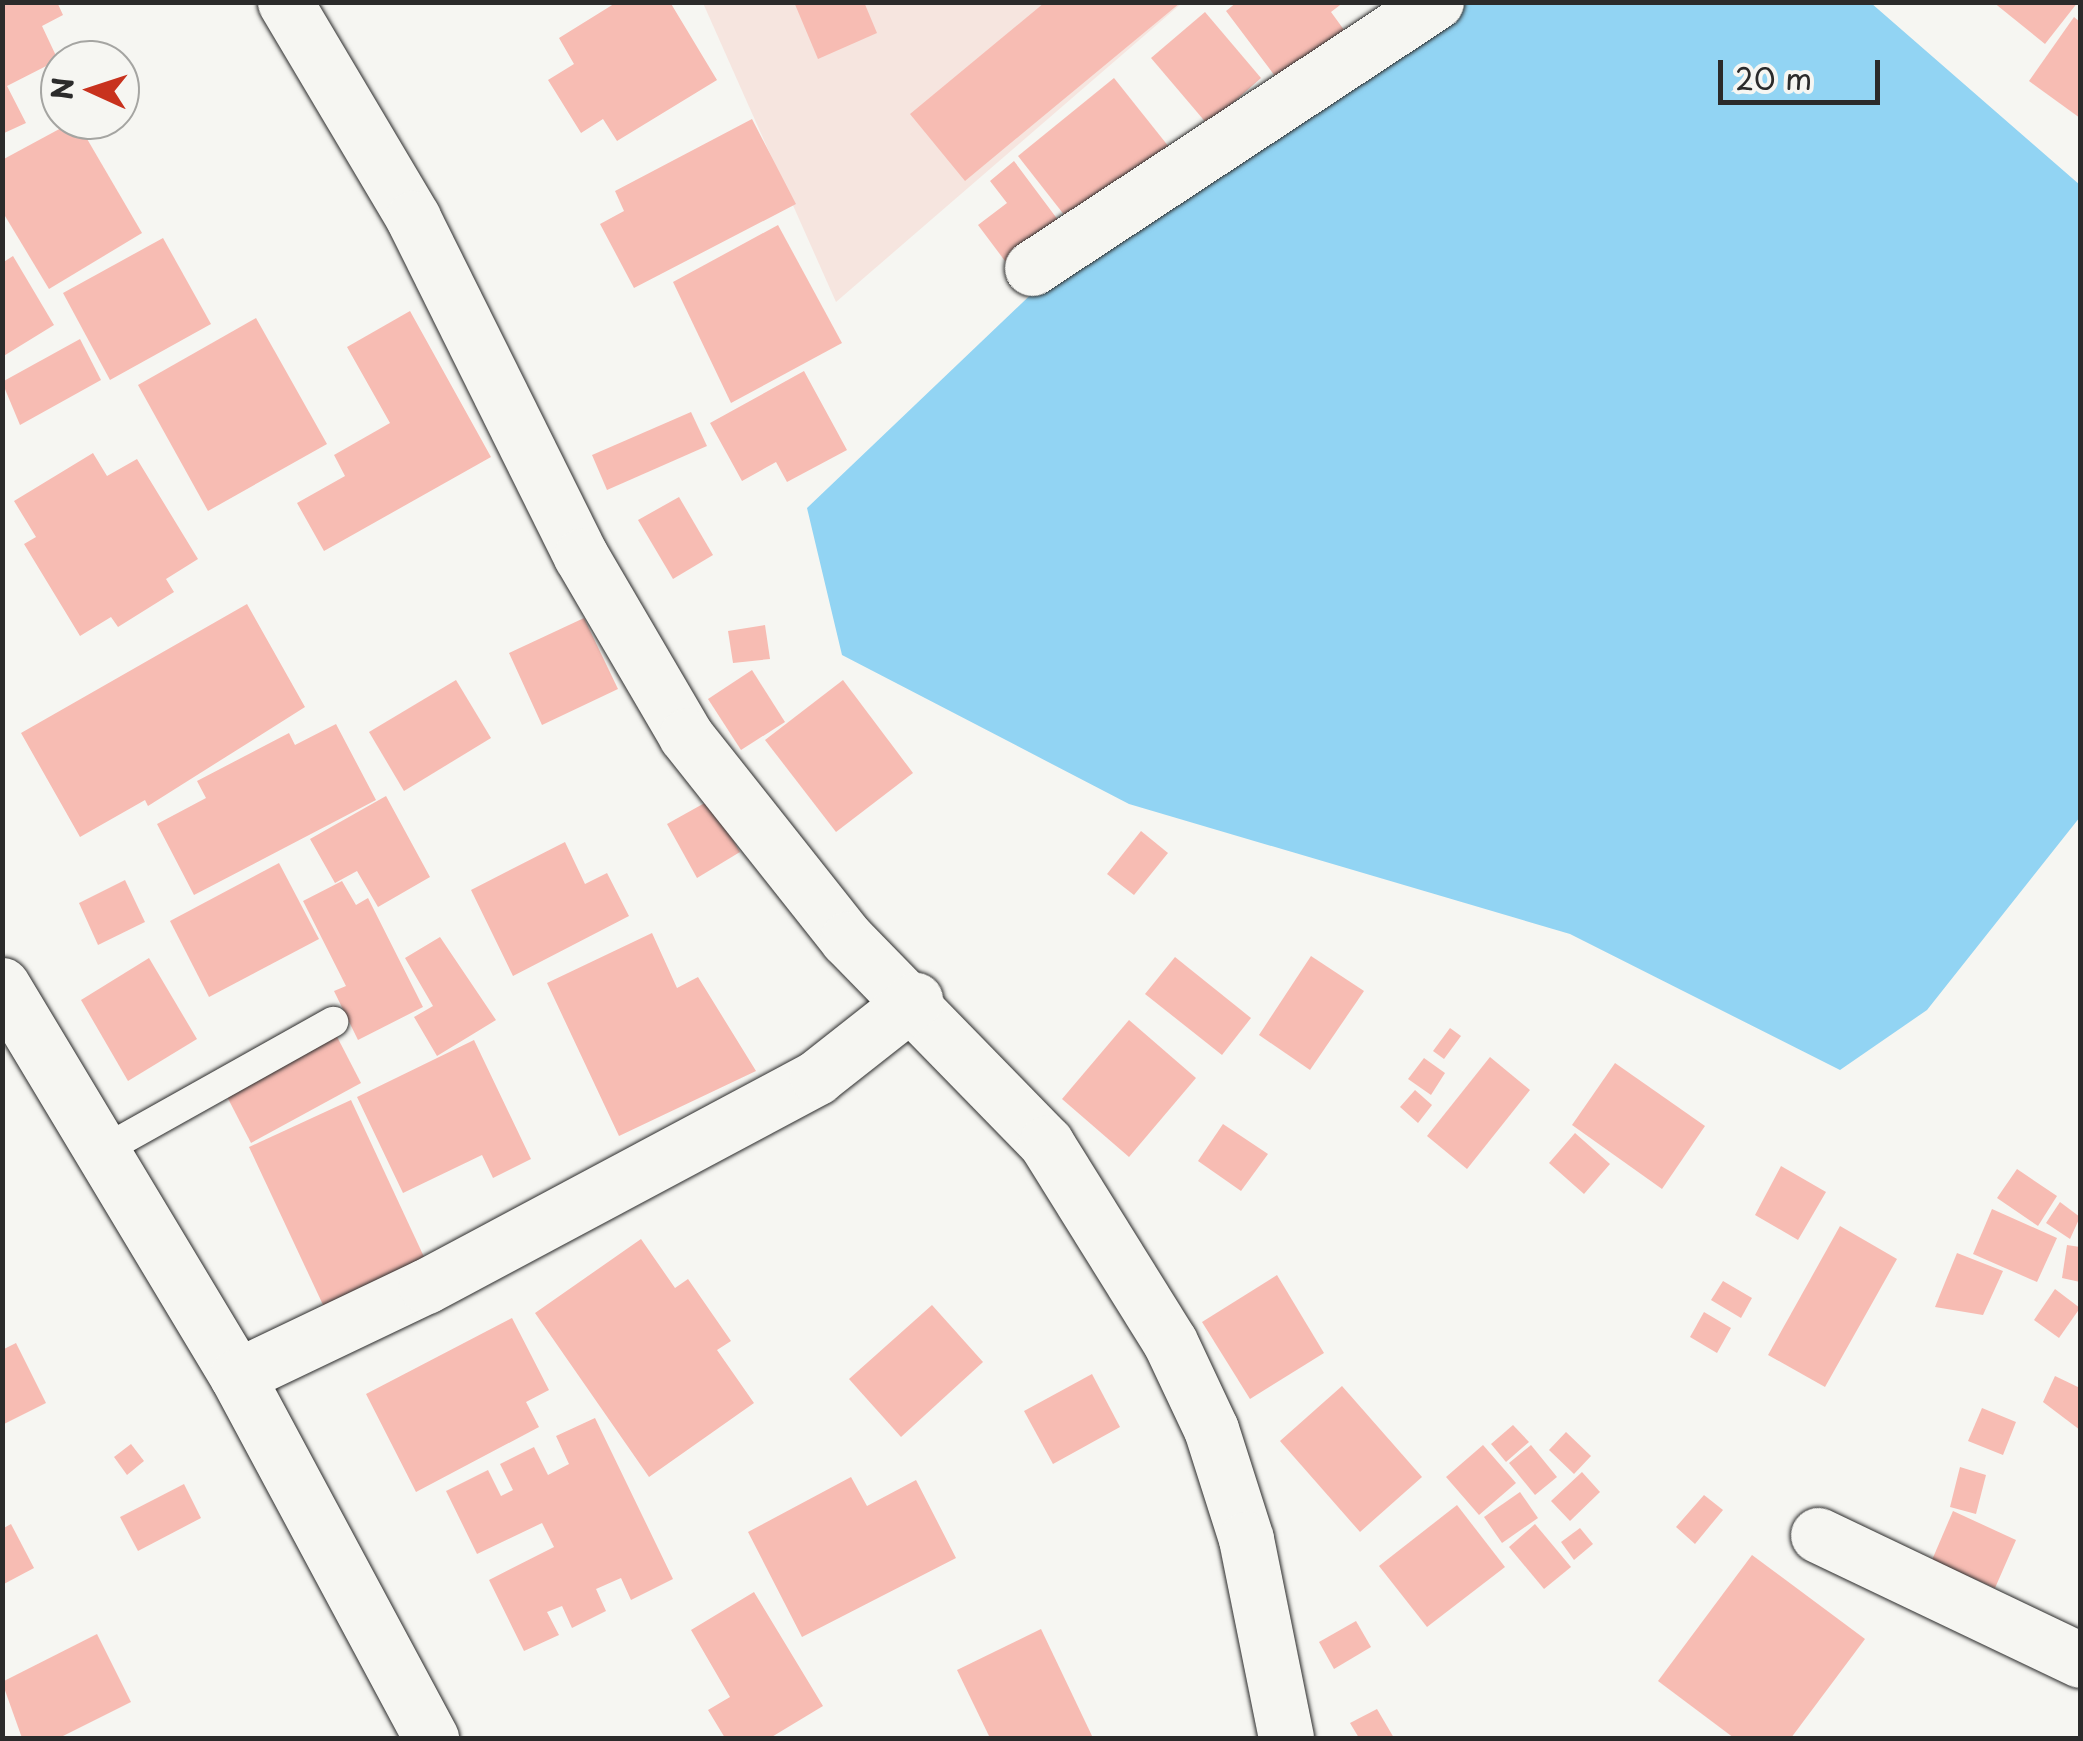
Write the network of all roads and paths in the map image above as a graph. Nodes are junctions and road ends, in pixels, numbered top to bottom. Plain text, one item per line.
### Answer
1 (285, 2) edge
2 (1436, 2) edge
3 (1032, 268) dead end
4 (2, 984) edge
5 (916, 1000) junction
6 (333, 1022) dead end
7 (102, 1151) junction
8 (237, 1376) junction
9 (1818, 1535) dead end
10 (2080, 1660) edge
11 (432, 1738) edge
12 (1286, 1738) edge

1 - 5 street
2 - 3 street
4 - 7 street
5 - 8 street
5 - 12 street
6 - 7 lane
7 - 8 street
8 - 11 street
9 - 10 street

